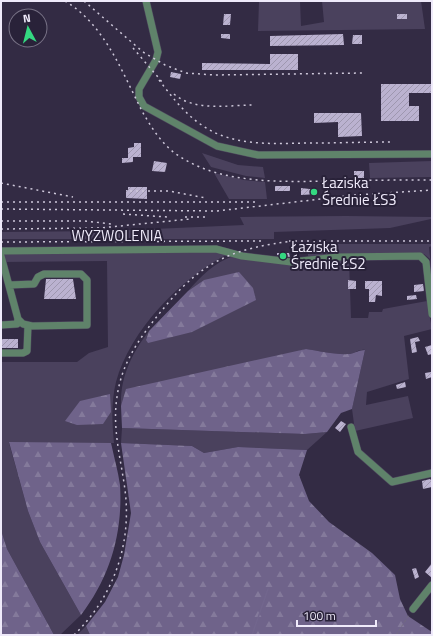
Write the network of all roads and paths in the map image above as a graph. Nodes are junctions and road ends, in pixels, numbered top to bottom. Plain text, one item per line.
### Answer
1 (146, 1) edge
2 (432, 154) edge
3 (1, 251) edge
4 (1, 256) edge
5 (9, 285) junction
6 (432, 314) edge
7 (18, 319) junction
8 (1, 325) edge
9 (28, 325) junction
10 (1, 354) edge
11 (351, 427) dead end
12 (432, 473) edge
13 (432, 585) edge
14 (413, 609) joint
15 (396, 635) edge

1 - 2 street
3 - 6 street, WYZWOLENIA
4 - 5 street
5 - 7 street
5 - 9 street
7 - 8 street
7 - 9 street
9 - 10 street
11 - 12 street
13 - 14 street
14 - 15 path

